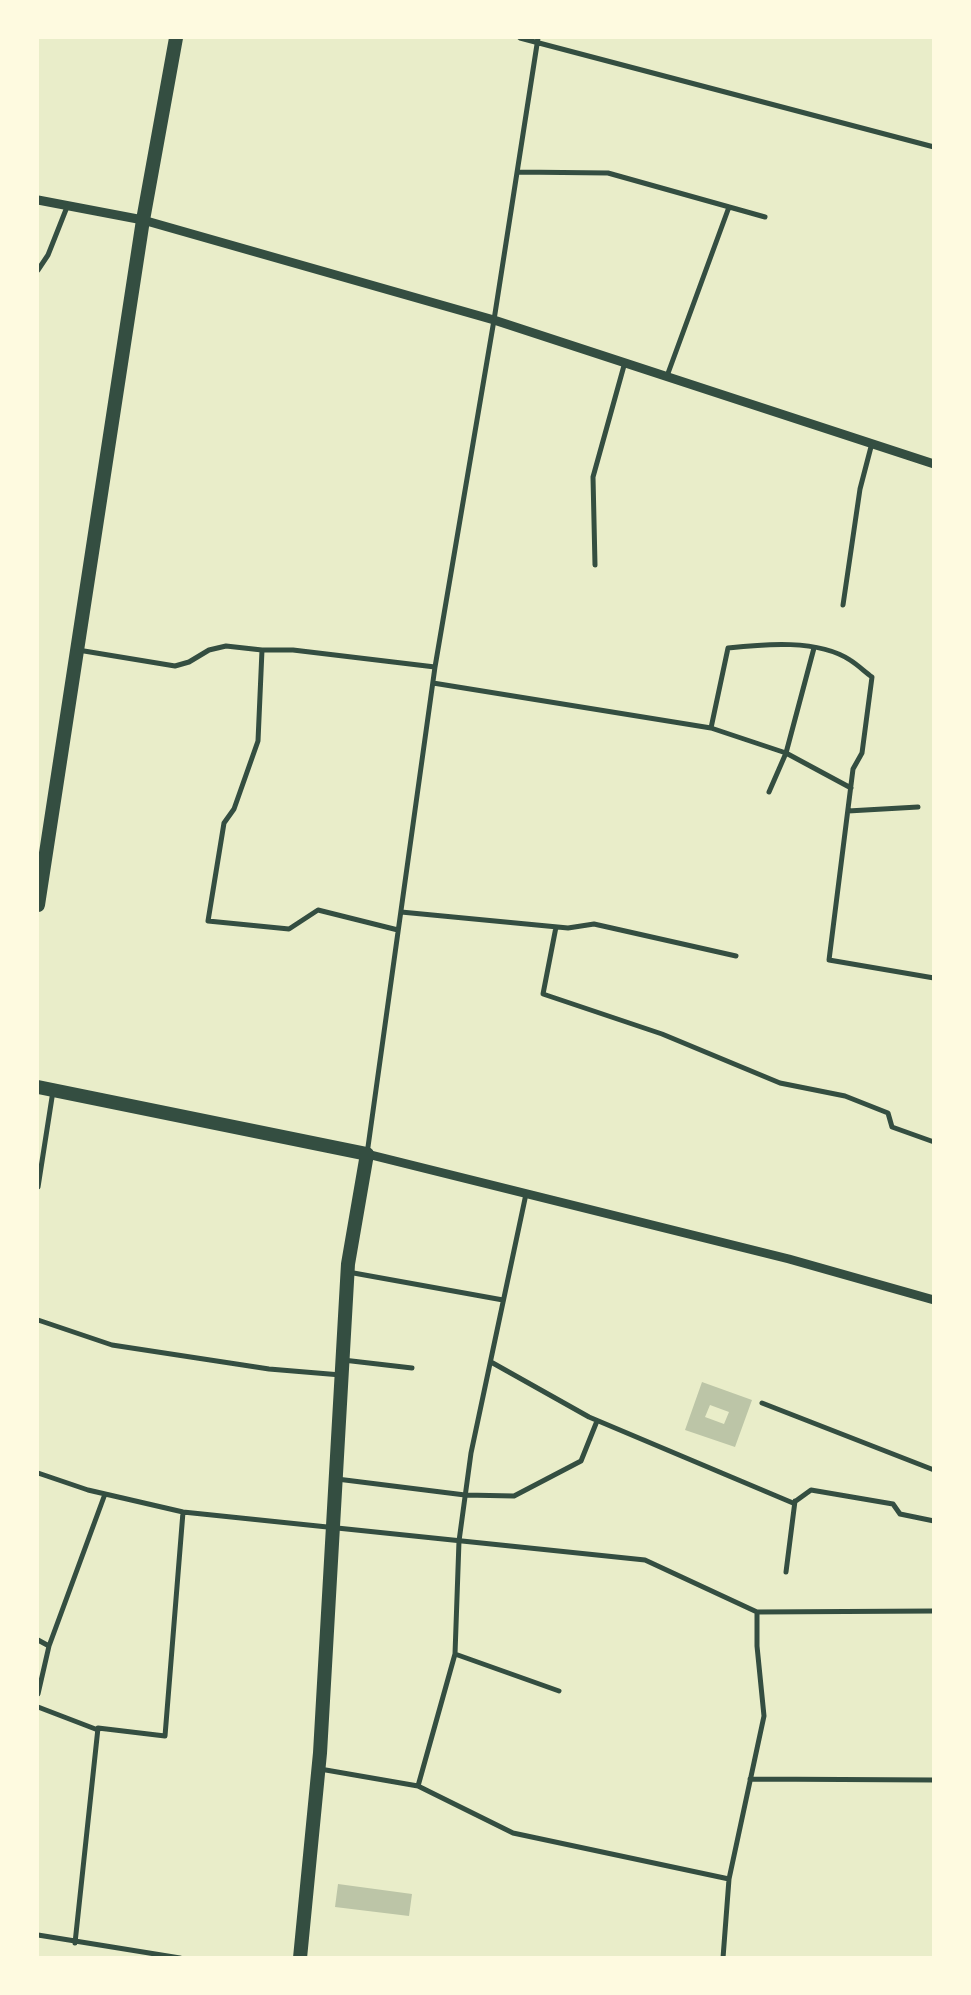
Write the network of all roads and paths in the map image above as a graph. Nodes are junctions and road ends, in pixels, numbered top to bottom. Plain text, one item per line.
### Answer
1 (176, 38) edge
2 (520, 38) edge
3 (538, 39) edge
4 (934, 147) edge
5 (517, 172) junction
6 (38, 200) edge
7 (729, 206) junction
8 (67, 207) junction
9 (765, 217) dead end
10 (144, 220) junction
11 (38, 270) edge
12 (494, 320) junction
13 (625, 362) junction
14 (667, 376) junction
15 (872, 443) junction
16 (934, 464) edge
17 (595, 565) dead end
18 (843, 605) dead end
19 (814, 648) junction
20 (78, 650) junction
21 (262, 650) junction
22 (435, 667) junction
23 (433, 683) junction
24 (711, 728) junction
25 (786, 753) junction
26 (851, 788) junction
27 (769, 792) dead end
28 (918, 807) dead end
29 (848, 811) junction
30 (38, 905) edge
31 (401, 912) junction
32 (556, 927) junction
33 (398, 930) junction
34 (736, 956) dead end
35 (934, 978) edge
36 (38, 1088) edge
37 (53, 1091) junction
38 (934, 1142) edge
39 (367, 1154) junction
40 (38, 1187) edge
41 (526, 1194) junction
42 (348, 1272) junction
43 (503, 1300) junction
44 (934, 1300) edge
45 (38, 1320) edge
46 (342, 1360) junction
47 (491, 1362) junction
48 (412, 1368) dead end
49 (342, 1375) junction
50 (762, 1403) dead end
51 (597, 1421) junction
52 (934, 1470) edge
53 (38, 1473) edge
54 (337, 1479) junction
55 (105, 1494) junction
56 (465, 1495) junction
57 (795, 1501) junction
58 (183, 1512) junction
59 (934, 1521) edge
60 (335, 1527) junction
61 (460, 1541) junction
62 (786, 1572) dead end
63 (934, 1611) edge
64 (757, 1612) junction
65 (38, 1640) edge
66 (49, 1646) junction
67 (455, 1654) junction
68 (559, 1691) dead end
69 (38, 1694) edge
70 (38, 1708) edge
71 (98, 1730) junction
72 (319, 1769) junction
73 (750, 1779) junction
74 (934, 1780) edge
75 (418, 1786) junction
76 (729, 1879) junction
77 (38, 1935) edge
78 (75, 1942) junction
79 (180, 1958) edge
80 (300, 1958) edge
81 (723, 1958) edge

1 - 10 highway
2 - 3 street
3 - 4 street
3 - 5 street
5 - 7 street
5 - 12 street
6 - 8 street
7 - 9 street
7 - 14 street
8 - 10 street
8 - 11 street
10 - 12 street
10 - 20 highway
12 - 13 street
12 - 22 street
13 - 14 street
13 - 17 street
14 - 15 street
15 - 16 street
15 - 18 street
19 - 24 street
19 - 25 street
19 - 26 street
20 - 21 street
20 - 30 highway
21 - 22 street
21 - 33 street
22 - 23 street
23 - 24 street
23 - 31 street
24 - 25 street
25 - 26 street
25 - 27 street
26 - 29 street
28 - 29 street
29 - 35 street
31 - 32 street
31 - 33 street
32 - 34 street
32 - 38 street
33 - 39 street
36 - 37 highway
37 - 39 highway
37 - 40 street
39 - 41 street
39 - 42 highway
41 - 43 street
41 - 44 street
42 - 43 street
42 - 46 highway
43 - 47 street
45 - 49 street
46 - 48 street
46 - 49 highway
47 - 51 street
47 - 56 street
49 - 54 highway
50 - 52 street
51 - 56 street
51 - 57 street
53 - 55 street
54 - 56 street
54 - 60 highway
55 - 58 street
55 - 66 street
56 - 61 street
57 - 59 street
57 - 62 street
58 - 60 street
58 - 71 street
60 - 61 street
60 - 72 highway
61 - 64 street
61 - 67 street
63 - 64 street
64 - 73 street
65 - 66 street
66 - 69 street
67 - 68 street
67 - 75 street
70 - 71 street
71 - 78 street
72 - 75 street
72 - 80 highway
73 - 74 street
73 - 76 street
75 - 76 street
76 - 81 street
77 - 78 street
78 - 79 street

